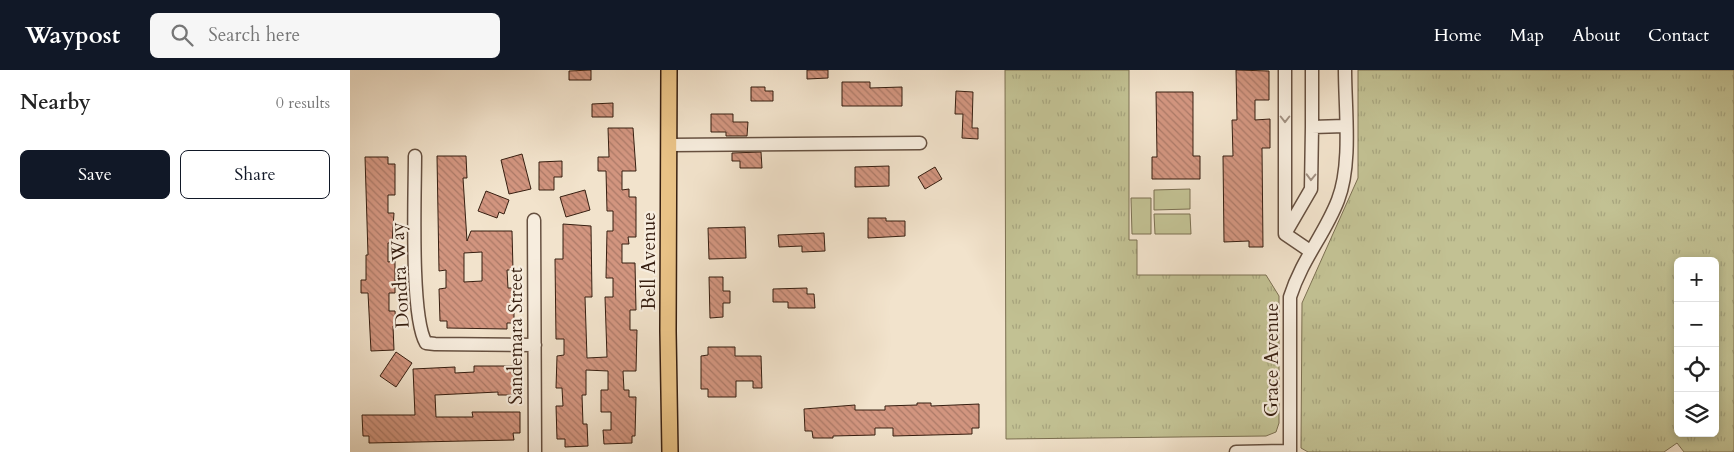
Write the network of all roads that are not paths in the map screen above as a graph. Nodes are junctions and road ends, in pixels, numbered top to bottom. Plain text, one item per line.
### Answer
1 (669, 70) edge
2 (1285, 70) edge
3 (1312, 70) edge
4 (1345, 70) edge
5 (1345, 126) junction
6 (1312, 127) junction
7 (920, 144) dead end
8 (670, 145) junction
9 (415, 156) dead end
10 (534, 220) dead end
11 (1285, 234) junction
12 (1310, 251) junction
13 (535, 345) junction
14 (535, 452) edge
15 (670, 452) edge
16 (1236, 452) edge
17 (1290, 452) edge

1 - 8 main road, Bell Avenue
2 -> 11 street
3 - 6 street
4 - 5 street, Grace Avenue
5 - 6 street
5 - 12 street, Grace Avenue
6 -> 11 street
7 - 8 street
8 - 15 main road, Bell Avenue
9 - 13 street, Dondra Way
10 - 13 street, Sandemara Street
11 - 12 street
12 - 17 street, Grace Avenue
13 - 14 street, Sandemara Street
16 - 17 street

